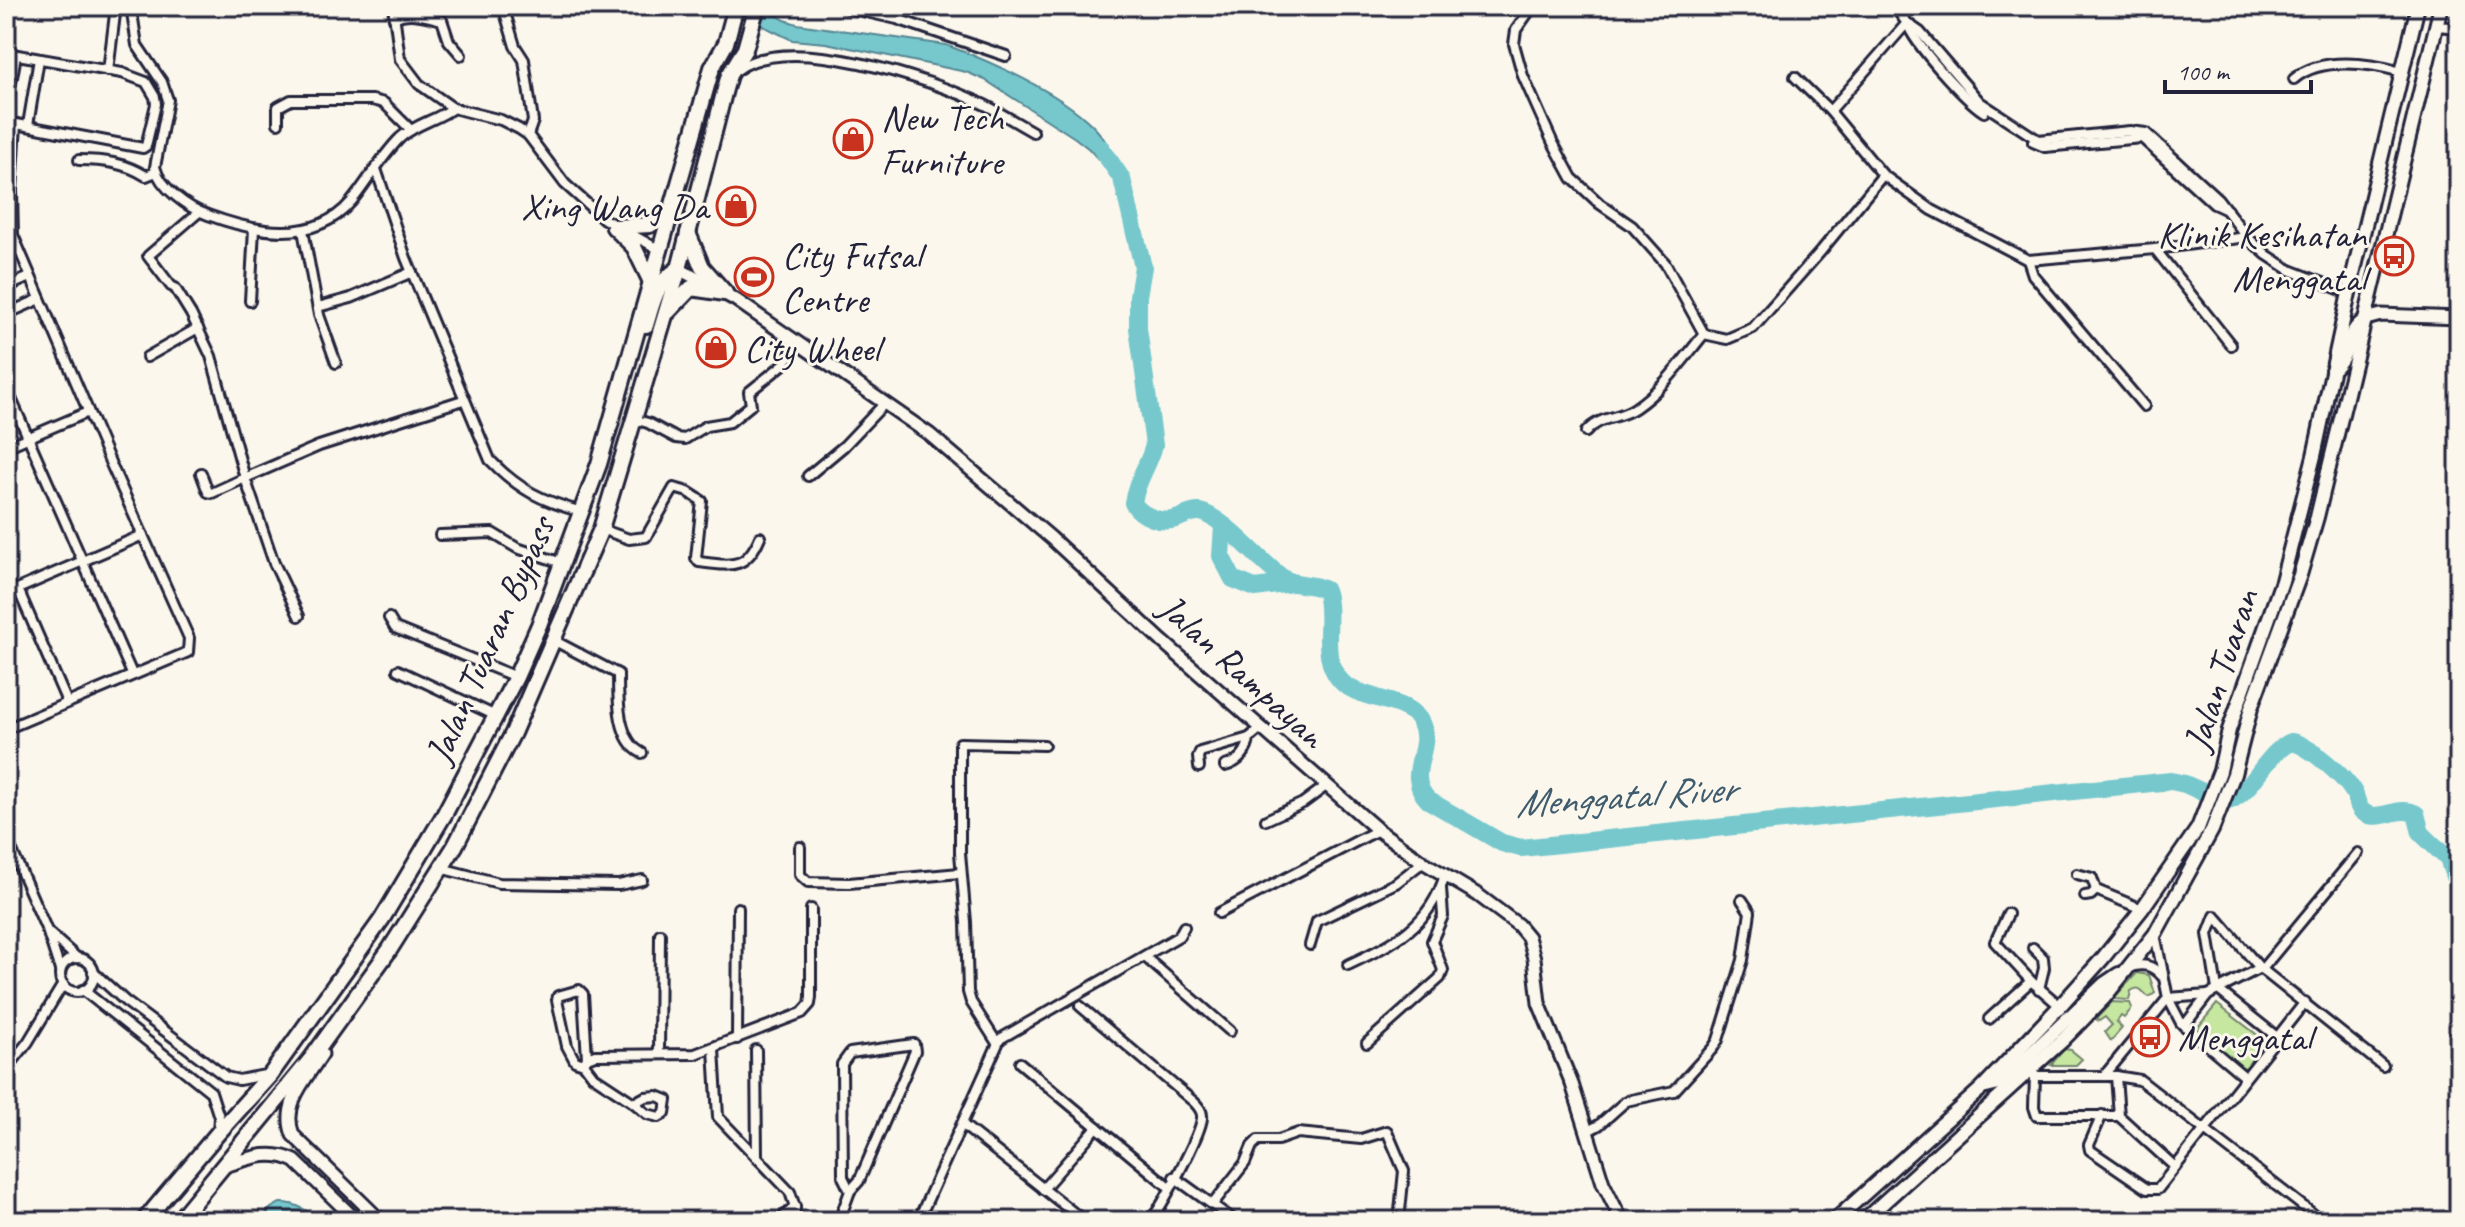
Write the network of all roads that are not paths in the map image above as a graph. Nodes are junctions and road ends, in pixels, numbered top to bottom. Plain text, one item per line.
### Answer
1 (116, 6) edge
2 (131, 6) edge
3 (393, 6) edge
4 (503, 6) edge
5 (736, 6) edge
6 (757, 6) edge
7 (840, 6) edge
8 (1533, 6) edge
9 (1895, 6) edge
10 (2418, 6) edge
11 (2441, 6) edge
12 (394, 18) junction
13 (1907, 23) junction
14 (2437, 26) junction
15 (2459, 28) edge
16 (2408, 50) junction
17 (6, 53) edge
18 (16, 55) junction
19 (461, 55) dead end
20 (1006, 56) dead end
21 (2428, 57) junction
22 (39, 59) junction
23 (108, 71) junction
24 (2402, 72) junction
25 (729, 75) junction
26 (1795, 77) dead end
27 (2294, 79) dead end
28 (453, 108) junction
29 (6, 111) edge
30 (1830, 111) junction
31 (11, 123) edge
32 (278, 123) dead end
33 (28, 125) junction
34 (411, 130) junction
35 (1033, 132) dead end
36 (528, 135) junction
37 (79, 160) dead end
38 (376, 169) junction
39 (156, 172) junction
40 (1883, 175) junction
41 (673, 208) junction
42 (199, 212) junction
43 (614, 227) junction
44 (254, 229) junction
45 (687, 229) junction
46 (303, 230) junction
47 (2247, 237) junction
48 (2155, 249) junction
49 (660, 250) junction
50 (2028, 260) junction
51 (679, 269) junction
52 (412, 272) junction
53 (30, 277) junction
54 (650, 280) junction
55 (6, 287) edge
56 (725, 293) junction
57 (2349, 293) junction
58 (40, 299) junction
59 (250, 301) dead end
60 (318, 307) junction
61 (6, 314) edge
62 (663, 318) junction
63 (2459, 318) edge
64 (2366, 319) junction
65 (198, 328) junction
66 (1704, 334) junction
67 (797, 342) junction
68 (2231, 345) dead end
69 (147, 357) dead end
70 (336, 363) dead end
71 (2332, 370) junction
72 (6, 387) edge
73 (463, 400) junction
74 (884, 404) junction
75 (2144, 406) dead end
76 (88, 412) junction
77 (633, 418) junction
78 (1586, 432) dead end
79 (28, 438) junction
80 (6, 447) edge
81 (201, 473) dead end
82 (808, 476) dead end
83 (245, 478) junction
84 (582, 512) junction
85 (601, 529) junction
86 (143, 535) junction
87 (440, 535) dead end
88 (760, 537) dead end
89 (84, 559) junction
90 (562, 563) junction
91 (18, 589) junction
92 (6, 594) edge
93 (299, 616) dead end
94 (389, 618) dead end
95 (553, 640) junction
96 (398, 670) dead end
97 (132, 674) junction
98 (516, 677) junction
99 (67, 702) junction
100 (496, 716) junction
101 (1261, 728) junction
102 (6, 729) edge
103 (1249, 738) junction
104 (1044, 745) dead end
105 (642, 753) dead end
106 (1225, 766) dead end
107 (1199, 767) dead end
108 (2227, 773) junction
109 (1326, 786) junction
110 (1266, 820) dead end
111 (2205, 829) junction
112 (1378, 830) junction
113 (6, 837) edge
114 (800, 847) dead end
115 (2358, 853) dead end
116 (1423, 862) junction
117 (440, 867) junction
118 (960, 873) junction
119 (2077, 874) dead end
120 (1445, 875) junction
121 (642, 880) dead end
122 (1441, 888) junction
123 (2096, 890) junction
124 (2085, 896) dead end
125 (1742, 900) dead end
126 (738, 908) dead end
127 (811, 909) dead end
128 (2142, 909) junction
129 (1219, 913) dead end
130 (2008, 914) dead end
131 (1184, 927) dead end
132 (48, 933) junction
133 (660, 934) dead end
134 (2155, 934) junction
135 (1310, 945) dead end
136 (2033, 948) dead end
137 (1145, 957) junction
138 (77, 958) junction
139 (1348, 965) dead end
140 (2130, 967) junction
141 (2262, 968) junction
142 (60, 970) junction
143 (93, 972) junction
144 (2162, 976) junction
145 (2031, 981) junction
146 (63, 984) junction
147 (2039, 989) junction
148 (2217, 989) junction
149 (83, 990) junction
150 (2208, 995) junction
151 (2168, 998) junction
152 (2305, 1002) junction
153 (1080, 1006) dead end
154 (2060, 1006) junction
155 (1989, 1019) dead end
156 (2184, 1026) junction
157 (334, 1028) junction
158 (1230, 1031) dead end
159 (2277, 1037) junction
160 (737, 1039) junction
161 (997, 1043) junction
162 (1367, 1043) dead end
163 (714, 1049) junction
164 (756, 1050) dead end
165 (659, 1054) junction
166 (586, 1061) junction
167 (1020, 1063) dead end
168 (2383, 1066) dead end
169 (6, 1070) edge
170 (271, 1074) junction
171 (2032, 1074) junction
172 (2104, 1076) junction
173 (2116, 1076) junction
174 (2245, 1077) junction
175 (1982, 1088) junction
176 (634, 1103) dead end
177 (2102, 1115) junction
178 (2119, 1116) junction
179 (963, 1125) junction
180 (1097, 1127) junction
181 (1969, 1127) junction
182 (2204, 1129) junction
183 (1586, 1132) junction
184 (218, 1133) junction
185 (757, 1159) junction
186 (225, 1166) junction
187 (2175, 1167) junction
188 (1174, 1177) junction
189 (1169, 1187) junction
190 (1043, 1189) junction
191 (850, 1191) junction
192 (1213, 1204) junction
193 (795, 1207) junction
194 (144, 1221) edge
195 (178, 1221) edge
196 (357, 1221) edge
197 (381, 1221) edge
198 (778, 1221) edge
199 (794, 1221) edge
200 (839, 1221) edge
201 (918, 1221) edge
202 (1084, 1221) edge
203 (1150, 1221) edge
204 (1235, 1221) edge
205 (1399, 1221) edge
206 (1622, 1221) edge
207 (1834, 1221) edge
208 (1846, 1221) edge
209 (1863, 1221) edge
210 (2322, 1221) edge

1 - 23 street
2 - 39 street
3 - 12 street
4 - 36 street
5 - 41 highway, Jalan Tuaran Bypass
6 - 25 highway, Jalan Tuaran Bypass
7 - 20 street
8 - 66 street
9 - 13 street
10 - 16 main road, Jalan Tuaran
11 - 14 main road, Jalan Tuaran
12 - 19 street
12 - 28 street
13 - 30 street
13 - 47 street
14 - 15 street
14 - 21 main road, Jalan Tuaran
16 - 21 main road
16 - 24 main road, Jalan Tuaran
17 - 18 street
18 - 22 street
18 - 29 street
21 - 64 main road, Jalan Tuaran
22 - 23 street
22 - 33 street
23 - 33 street
24 - 27 street
24 - 57 main road, Jalan Tuaran
25 - 35 street
25 - 45 highway, Jalan Tuaran Bypass
26 - 30 street
28 - 34 street
28 - 36 street
30 - 40 street
31 - 33 street
31 - 53 street
32 - 34 street
34 - 38 street
36 - 43 street
37 - 39 street
38 - 46 street
38 - 52 street
39 - 42 street
40 - 50 street
40 - 66 street
41 - 43 highway
41 - 49 highway, Jalan Tuaran Bypass
42 - 44 street
42 - 65 street
43 - 49 street
43 - 54 highway
44 - 46 street
44 - 59 street
45 - 51 highway, Jalan Tuaran Bypass
45 - 56 highway
46 - 60 street
47 - 48 street
47 - 57 street
48 - 50 street
48 - 68 street
49 - 54 highway, Jalan Tuaran Bypass
50 - 75 street
51 - 56 street, Jalan Rampayan
51 - 62 highway, Jalan Tuaran Bypass
51 - 84 highway
52 - 60 street
52 - 73 street
53 - 55 street
53 - 58 street
54 - 84 highway, Jalan Tuaran Bypass
56 - 62 highway
56 - 67 street, Jalan Rampayan
57 - 71 main road, Jalan Tuaran
58 - 61 street
58 - 76 street
60 - 70 street
62 - 77 highway, Jalan Tuaran Bypass
63 - 64 street
64 - 71 main road
64 - 108 main road, Jalan Tuaran
65 - 69 street
65 - 83 street
66 - 78 street
67 - 74 street, Jalan Rampayan
67 - 77 street
71 - 108 main road, Jalan Tuaran
72 - 79 street
73 - 83 street
73 - 84 street
74 - 82 street
74 - 101 street, Jalan Rampayan
76 - 79 street
76 - 86 street
77 - 85 highway, Jalan Tuaran Bypass
79 - 80 street
79 - 89 street
81 - 83 street
83 - 93 street
84 - 90 highway, Jalan Tuaran Bypass
85 - 88 street
85 - 95 highway, Jalan Tuaran Bypass
86 - 89 street
86 - 97 street
87 - 90 street
89 - 91 street
89 - 97 street
90 - 98 highway, Jalan Tuaran Bypass
91 - 92 street
91 - 99 street
94 - 98 street
95 - 105 street
95 - 117 highway, Jalan Tuaran Bypass
96 - 100 street
97 - 99 street
98 - 100 highway, Jalan Tuaran Bypass
99 - 102 street
100 - 170 highway, Jalan Tuaran Bypass
101 - 103 street
101 - 109 street, Jalan Rampayan
103 - 106 street
103 - 107 street
104 - 118 street
108 - 111 main road, Jalan Tuaran
109 - 110 street
109 - 112 street, Jalan Rampayan
111 - 128 main road, Jalan Tuaran
111 - 134 main road, Jalan Tuaran
112 - 116 street, Jalan Rampayan
112 - 129 street
113 - 132 street
114 - 118 street
115 - 141 street
116 - 120 street, Jalan Rampayan
116 - 135 street
117 - 121 street
117 - 157 highway, Jalan Tuaran Bypass
118 - 161 street
119 - 123 street
120 - 122 street
120 - 183 street, Jalan Rampayan
122 - 139 street
122 - 162 street
123 - 124 street
123 - 128 street
125 - 183 street
126 - 160 street
127 - 160 street
128 - 154 main road, Jalan Tuaran
130 - 145 street
131 - 137 street
132 - 138 street
132 - 142 street
133 - 165 street
134 - 140 main road, Jalan Tuaran
134 - 144 street
136 - 147 street
137 - 158 street
137 - 161 street
138 - 142 street
138 - 143 street
140 - 144 street
140 - 171 main road, Jalan Tuaran
140 - 175 main road
141 - 148 street
141 - 148 street
141 - 152 street
142 - 146 street
143 - 149 street
143 - 170 street
144 - 151 street
145 - 147 street
145 - 155 street
146 - 149 street
146 - 169 street
147 - 154 street
148 - 150 street
148 - 159 street
149 - 184 street
150 - 151 street
150 - 156 street
151 - 156 street
151 - 172 street
152 - 159 street
152 - 168 street
153 - 188 street
154 - 175 main road, Jalan Tuaran
156 - 174 street
157 - 186 highway, Jalan Tuaran Bypass
157 - 197 street
159 - 174 street
160 - 163 street
161 - 179 street
163 - 165 street
163 - 185 street
164 - 185 street
165 - 166 street
166 - 166 street
166 - 176 street
167 - 180 street
170 - 184 highway, Jalan Tuaran Bypass
171 - 172 street
171 - 177 street
171 - 181 main road, Jalan Tuaran
172 - 173 street
173 - 178 street
173 - 182 street
174 - 182 street
175 - 207 main road, Jalan Tuaran
177 - 178 street
177 - 187 street
178 - 187 street
179 - 190 street
179 - 201 street
180 - 189 street
180 - 190 street
181 - 208 main road
181 - 209 main road, Jalan Tuaran
182 - 187 street
182 - 210 street
183 - 206 street, Jalan Rampayan
184 - 194 highway, Jalan Tuaran Bypass
185 - 193 street
186 - 195 highway, Jalan Tuaran Bypass
186 - 196 street
188 - 189 street
188 - 192 street
189 - 203 street
190 - 202 street
191 - 191 street
191 - 200 street
192 - 204 street
192 - 205 street
193 - 198 street
193 - 199 street

